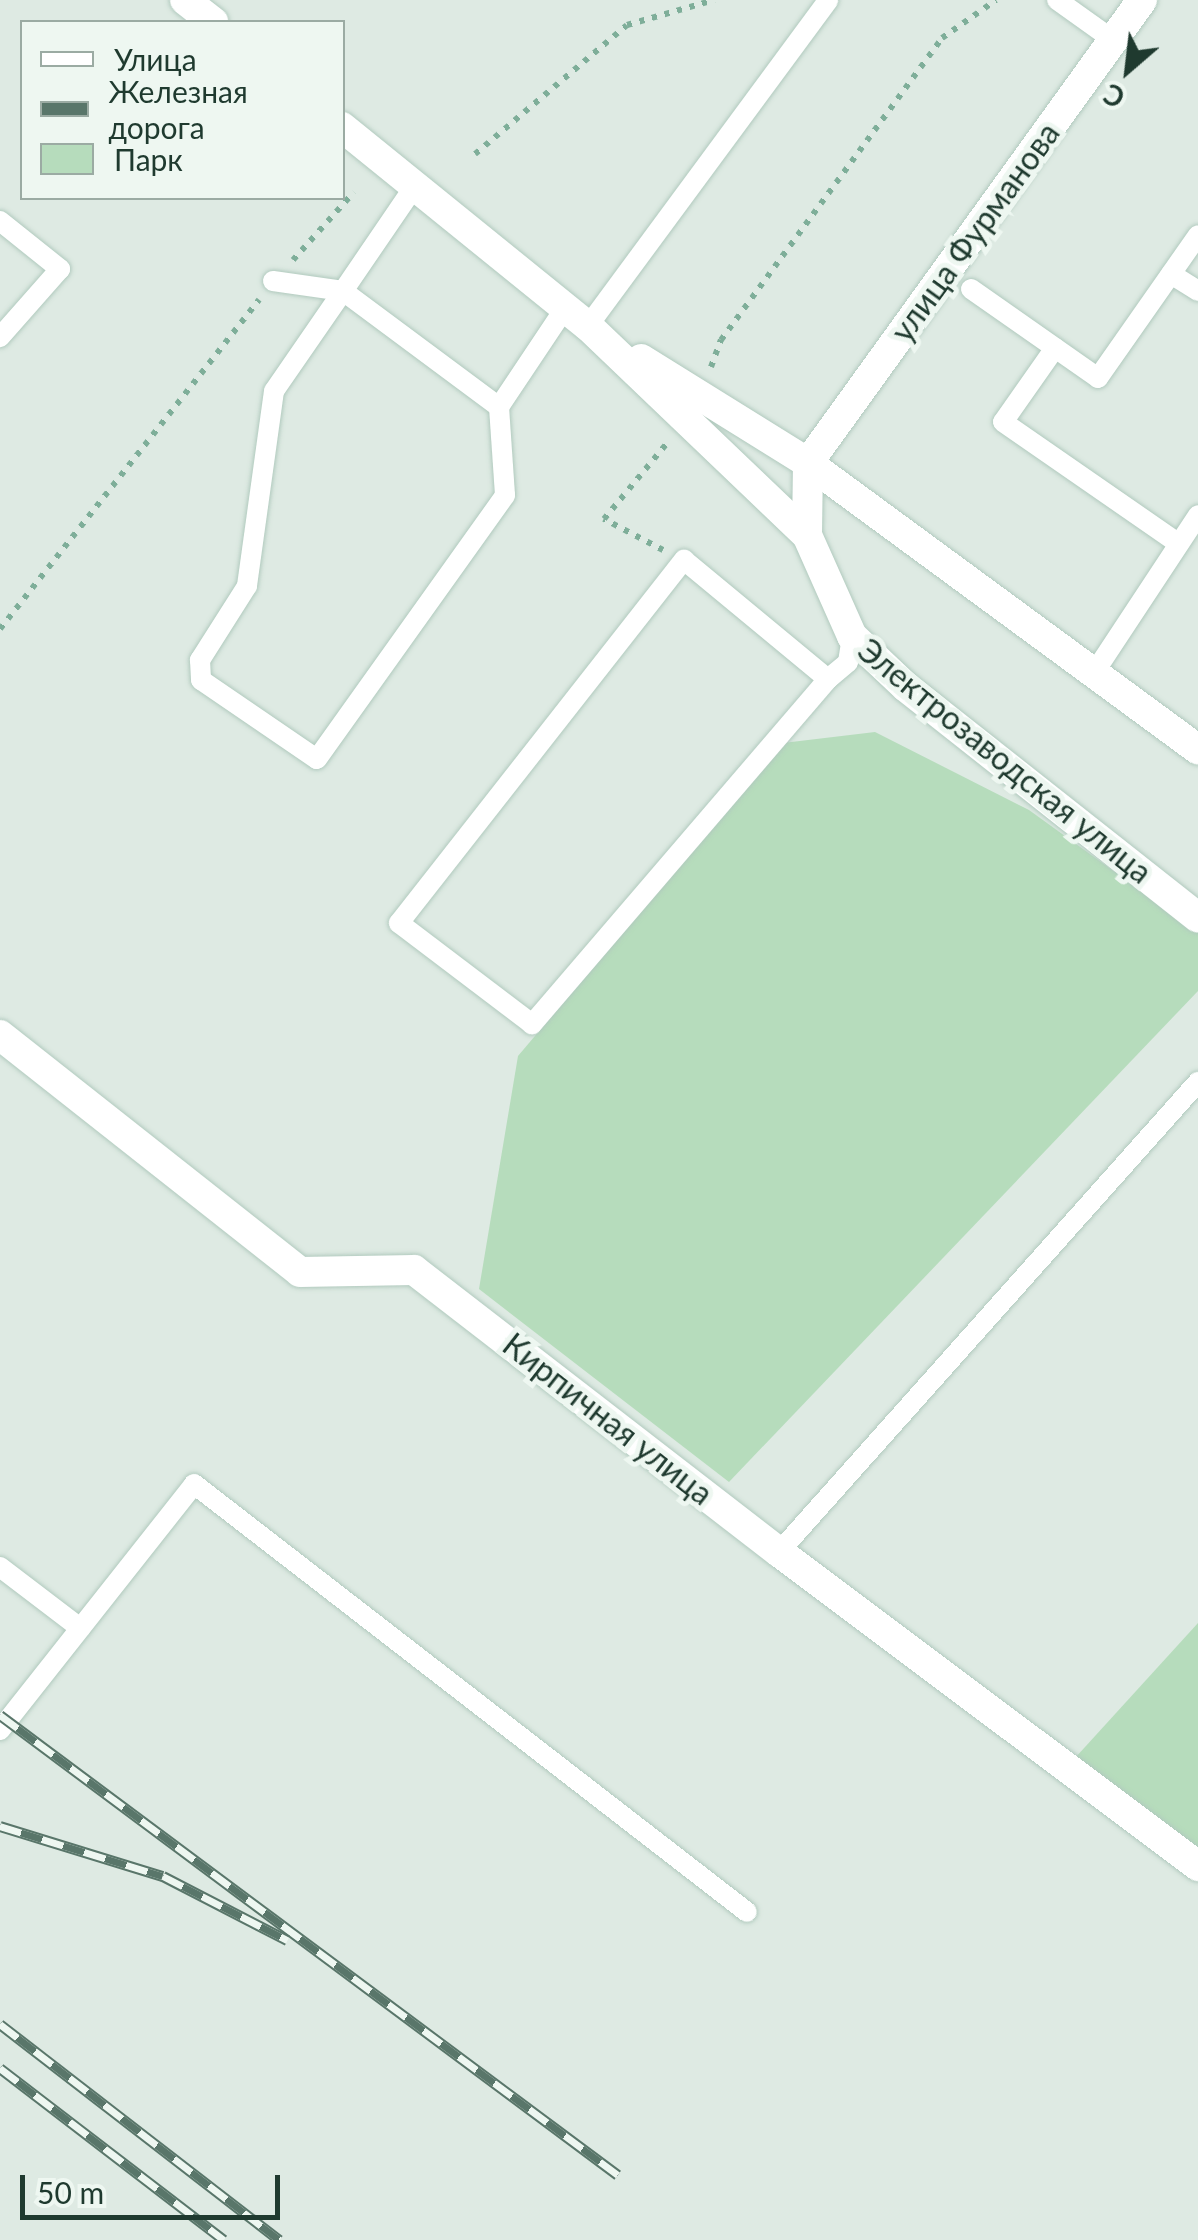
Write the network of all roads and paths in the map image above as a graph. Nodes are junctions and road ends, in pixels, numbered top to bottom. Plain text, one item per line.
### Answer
1 (185, 0) edge
2 (714, 0) edge
3 (828, 0) edge
4 (996, 0) edge
5 (1057, 0) edge
6 (1142, 0) edge
7 (210, 20) edge
8 (1114, 40) junction
9 (345, 130) edge
10 (475, 154) dead end
11 (414, 187) junction
12 (354, 192) dead end
13 (0, 220) edge
14 (1198, 236) edge
15 (1172, 274) junction
16 (274, 281) junction
17 (970, 289) dead end
18 (343, 291) junction
19 (1198, 292) edge
20 (577, 317) junction
21 (0, 338) edge
22 (1055, 348) junction
23 (499, 407) junction
24 (693, 408) junction
25 (808, 463) junction
26 (1198, 515) edge
27 (807, 534) junction
28 (1178, 544) junction
29 (684, 560) junction
30 (0, 629) edge
31 (852, 636) junction
32 (1094, 673) junction
33 (828, 679) junction
34 (1198, 749) edge
35 (1198, 918) edge
36 (0, 1036) edge
37 (1198, 1082) edge
38 (779, 1552) junction
39 (0, 1567) edge
40 (80, 1628) junction
41 (0, 1730) edge
42 (1198, 1866) edge
43 (747, 1912) dead end

1 - 7 street
2 - 10 path
3 - 20 lane
4 - 24 path
5 - 8 lane
6 - 8 street, улица Фурманова
8 - 25 street, улица Фурманова
9 - 11 street, Электрозаводская улица
11 - 18 lane
11 - 20 street, Электрозаводская улица
12 - 16 path
13 - 21 lane
14 - 15 lane
15 - 19 lane
15 - 22 lane
16 - 18 lane
16 - 30 path
17 - 22 lane
18 - 23 lane
18 - 23 lane
20 - 23 lane
20 - 24 street, Электрозаводская улица
22 - 28 lane
24 - 25 street, Электрозаводская улица
24 - 27 street, Электрозаводская улица
24 - 29 path
25 - 27 street, Электрозаводская улица
25 - 32 street, Электрозаводская улица
26 - 28 lane
27 - 31 street, Электрозаводская улица
28 - 32 lane
29 - 33 lane
29 - 33 lane
31 - 33 lane
31 - 35 street, Электрозаводская улица
32 - 34 street, Электрозаводская улица
36 - 38 street, Кирпичная улица
37 - 38 lane
38 - 42 street, Кирпичная улица
39 - 40 lane
40 - 41 lane
40 - 43 lane

